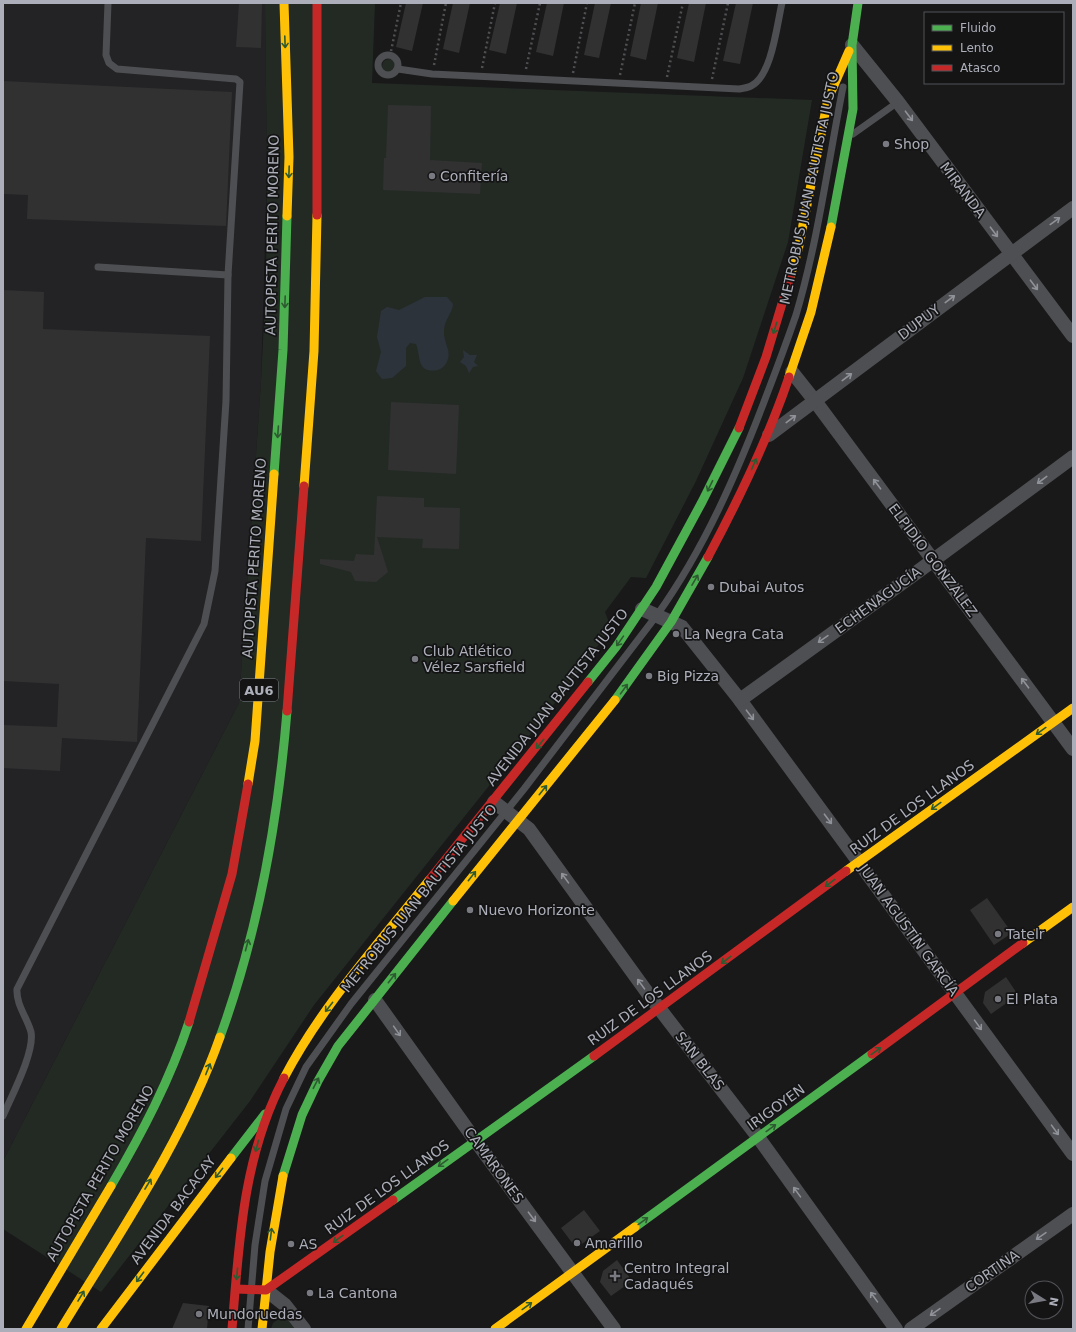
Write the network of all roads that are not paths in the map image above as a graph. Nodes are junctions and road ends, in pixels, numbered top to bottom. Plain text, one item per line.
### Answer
1 (108, 3) edge
2 (284, 3) edge
3 (317, 3) edge
4 (782, 3) edge
5 (858, 3) edge
6 (852, 45) junction
7 (398, 69) junction
8 (898, 102) junction
9 (848, 137) junction
10 (1073, 208) edge
11 (1011, 253) junction
12 (98, 267) dead end
13 (228, 275) junction
14 (1073, 336) edge
15 (792, 372) junction
16 (816, 401) junction
17 (766, 438) junction
18 (1073, 457) edge
19 (934, 560) junction
20 (642, 609) junction
21 (657, 615) junction
22 (671, 622) junction
23 (740, 700) junction
24 (1073, 708) edge
25 (1054, 722) junction
26 (1073, 748) edge
27 (494, 802) junction
28 (506, 811) junction
29 (518, 820) junction
30 (858, 862) junction
31 (1073, 907) edge
32 (955, 993) junction
33 (375, 1000) junction
34 (660, 1009) junction
35 (268, 1109) junction
36 (3, 1116) edge
37 (758, 1137) junction
38 (475, 1140) junction
39 (1073, 1154) edge
40 (1073, 1214) edge
41 (573, 1272) junction
42 (236, 1289) junction
43 (251, 1290) junction
44 (266, 1290) junction
45 (26, 1329) edge
46 (61, 1329) edge
47 (101, 1329) edge
48 (232, 1329) edge
49 (248, 1329) edge
50 (262, 1329) edge
51 (304, 1329) edge
52 (495, 1329) edge
53 (614, 1329) edge
54 (896, 1329) edge
55 (911, 1329) edge

1 - 13 lane
2 -> 45 main road, AUTOPISTA PERITO MORENO / AU6
46 -> 3 main road, AU6
4 - 7 lane
5 - 6 main road, AVENIDA JUAN BAUTISTA JUSTO
6 - 8 street, MIRANDA
6 - 9 main road, AVENIDA JUAN BAUTISTA JUSTO
6 -> 20 main road, AVENIDA JUAN BAUTISTA JUSTO
6 - 21 lane, METROBUS JUAN BAUTISTA JUSTO
7 - 7 lane
8 - 9 lane
8 -> 11 street, MIRANDA
9 - 15 main road, AVENIDA JUAN BAUTISTA JUSTO
11 -> 10 street, DUPUY
11 -> 14 street, MIRANDA
16 -> 11 street, DUPUY
12 - 13 lane
13 - 36 lane
15 - 16 street, ELPIDIO GONZÁLEZ
15 - 17 main road, AVENIDA JUAN BAUTISTA JUSTO
17 -> 16 street, DUPUY
19 -> 16 street, ELPIDIO GONZÁLEZ
22 -> 17 main road, AVENIDA JUAN BAUTISTA JUSTO
18 -> 19 street, ECHENAGUCÍA
19 -> 23 street, ECHENAGUCÍA
25 -> 19 street, ELPIDIO GONZÁLEZ
20 - 21 street, JUAN AGUSTÍN GARCÍA
20 -> 27 main road, AVENIDA JUAN BAUTISTA JUSTO
21 - 22 street, JUAN AGUSTÍN GARCÍA
21 - 28 lane, METROBUS JUAN BAUTISTA JUSTO
22 - 23 street, JUAN AGUSTÍN GARCÍA
29 -> 22 main road, AVENIDA JUAN BAUTISTA JUSTO
23 -> 30 street, JUAN AGUSTÍN GARCÍA
24 - 25 main road, RUIZ DE LOS LLANOS
25 - 26 street, ELPIDIO GONZÁLEZ
25 -> 30 main road, RUIZ DE LOS LLANOS
27 - 28 street, SAN BLAS
27 -> 35 main road, AVENIDA JUAN BAUTISTA JUSTO
28 - 29 street, SAN BLAS
28 - 43 lane, METROBUS JUAN BAUTISTA JUSTO
33 -> 29 main road, AVENIDA JUAN BAUTISTA JUSTO
34 -> 29 street, SAN BLAS
30 - 32 street, JUAN AGUSTÍN GARCÍA
30 -> 34 main road, RUIZ DE LOS LLANOS
31 - 32 main road, IRIGOYEN
37 -> 32 main road, IRIGOYEN
32 -> 39 street, JUAN AGUSTÍN GARCÍA
33 -> 38 street, CAMARONES
44 -> 33 main road, AVENIDA JUAN BAUTISTA JUSTO
34 - 37 street, SAN BLAS
34 - 38 main road, RUIZ DE LOS LLANOS
35 -> 42 main road, AVENIDA JUAN BAUTISTA JUSTO
35 -> 47 main road, AVENIDA BACACAY
41 -> 37 main road, IRIGOYEN
54 -> 37 street, SAN BLAS
38 -> 41 street, CAMARONES
38 -> 44 main road, RUIZ DE LOS LLANOS
40 -> 55 street, CORTINA
52 -> 41 main road, IRIGOYEN
41 - 53 street, CAMARONES
42 - 43 main road
42 - 48 main road, AVENIDA JUAN BAUTISTA JUSTO
43 - 44 main road
43 - 49 lane, METROBUS JUAN BAUTISTA JUSTO
44 - 50 main road, AVENIDA JUAN BAUTISTA JUSTO
44 - 51 street

